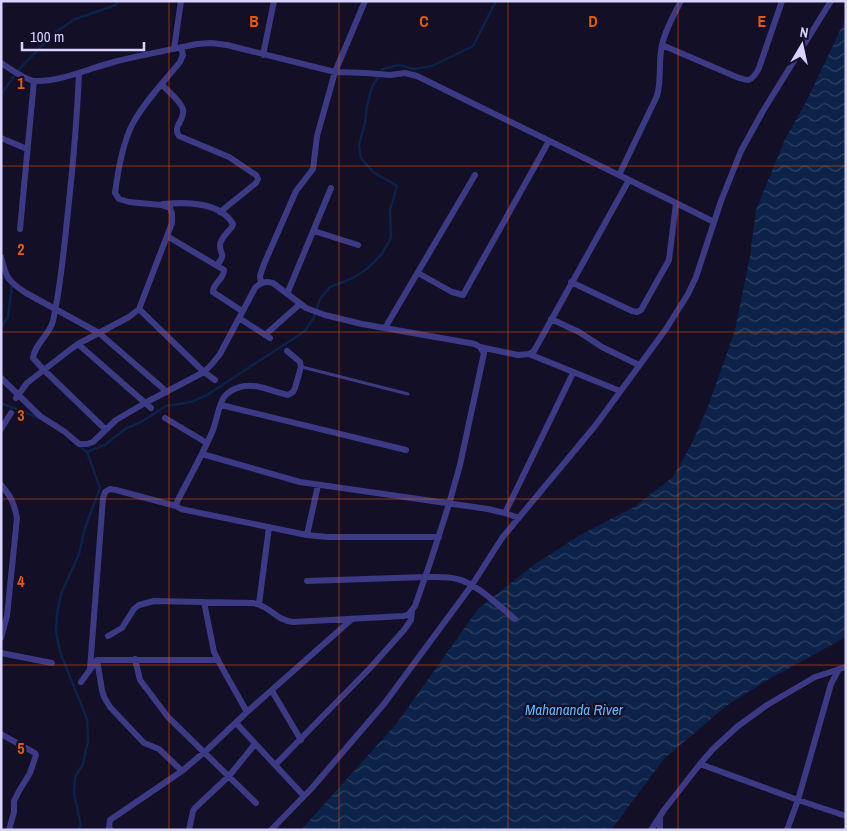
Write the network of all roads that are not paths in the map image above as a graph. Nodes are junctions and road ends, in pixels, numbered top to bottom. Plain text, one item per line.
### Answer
1 (181, 1) edge
2 (274, 1) edge
3 (365, 1) edge
4 (681, 1) edge
5 (782, 1) edge
6 (831, 1) edge
7 (662, 45) junction
8 (181, 47) junction
9 (174, 49) junction
10 (263, 55) junction
11 (4, 65) edge
12 (335, 72) junction
13 (79, 73) junction
14 (34, 81) junction
15 (162, 85) junction
16 (1, 138) edge
17 (549, 141) junction
18 (27, 149) junction
19 (475, 175) dead end
20 (619, 175) junction
21 (629, 180) junction
22 (332, 188) dead end
23 (676, 203) junction
24 (161, 205) junction
25 (220, 212) junction
26 (714, 222) junction
27 (20, 229) dead end
28 (314, 230) junction
29 (167, 236) junction
30 (358, 245) dead end
31 (1, 257) edge
32 (217, 265) junction
33 (418, 273) junction
34 (261, 282) junction
35 (571, 282) junction
36 (287, 294) junction
37 (303, 306) junction
38 (55, 309) junction
39 (139, 309) junction
40 (241, 314) junction
41 (551, 319) junction
42 (385, 328) junction
43 (99, 333) junction
44 (78, 344) junction
45 (480, 347) junction
46 (287, 351) dead end
47 (529, 354) junction
48 (639, 365) junction
49 (301, 367) junction
50 (43, 370) junction
51 (204, 372) junction
52 (573, 373) junction
53 (1, 378) edge
54 (215, 380) dead end
55 (620, 391) junction
56 (167, 392) junction
57 (408, 394) dead end
58 (17, 396) junction
59 (145, 403) junction
60 (220, 405) junction
61 (151, 408) dead end
62 (10, 413) dead end
63 (165, 418) dead end
64 (105, 429) junction
65 (1, 430) edge
66 (207, 443) junction
67 (406, 450) dead end
68 (202, 454) junction
69 (1, 485) edge
70 (318, 485) junction
71 (449, 504) junction
72 (176, 506) junction
73 (505, 513) junction
74 (520, 518) junction
75 (269, 527) junction
76 (307, 535) junction
77 (438, 537) junction
78 (425, 577) junction
79 (307, 581) dead end
80 (472, 585) junction
81 (1, 594) edge
82 (10, 595) junction
83 (204, 602) junction
84 (259, 604) junction
85 (412, 611) junction
86 (352, 619) junction
87 (515, 619) dead end
88 (108, 636) dead end
89 (1, 638) edge
90 (1, 653) edge
91 (135, 659) junction
92 (97, 660) junction
93 (218, 660) junction
94 (52, 662) dead end
95 (90, 668) junction
96 (842, 668) edge
97 (81, 682) dead end
98 (272, 691) junction
99 (247, 712) junction
100 (236, 724) junction
101 (1, 734) edge
102 (300, 740) junction
103 (255, 744) junction
104 (204, 752) junction
105 (700, 764) junction
106 (275, 765) junction
107 (182, 771) junction
108 (229, 776) junction
109 (304, 796) junction
110 (798, 800) junction
111 (256, 803) dead end
112 (660, 816) junction
113 (846, 816) edge
114 (9, 830) edge
115 (111, 830) edge
116 (189, 830) edge
117 (271, 830) edge
118 (651, 830) edge
119 (660, 830) edge
120 (787, 830) edge

1 - 9 street
2 - 10 street
3 - 12 street
4 - 7 street
5 - 7 street
6 - 26 street
7 - 20 street
8 - 9 street
8 - 10 street
8 - 15 street
9 - 13 street
10 - 12 street
11 - 14 street
12 - 17 street
12 - 34 street
13 - 14 street
13 - 38 street
14 - 18 street
15 - 24 street
15 - 25 street
16 - 18 street
17 - 20 street
17 - 33 street
18 - 27 street
19 - 33 street
20 - 21 street
21 - 23 street
21 - 35 street
22 - 28 street
23 - 26 street
23 - 35 street
24 - 25 street
24 - 29 street
25 - 32 street
26 - 48 street
28 - 30 street
28 - 36 street
29 - 32 street
29 - 39 street
31 - 38 street
32 - 40 street
33 - 42 street
34 - 36 street
34 - 40 street
35 - 41 street
36 - 37 street
37 - 40 street
37 - 42 street
38 - 43 street
38 - 50 street
39 - 43 street
39 - 51 street
40 - 51 street
41 - 47 street
41 - 48 street
42 - 45 street
43 - 44 street
43 - 56 street
44 - 50 street
44 - 59 street
45 - 47 street
45 - 71 street
46 - 49 street
47 - 52 street
48 - 55 street
49 - 57 lane
49 - 60 street
50 - 58 street
50 - 64 street
51 - 54 street
51 - 56 street
52 - 55 street
52 - 73 street
53 - 58 street
55 - 74 street
56 - 59 street
58 - 64 street
59 - 61 street
59 - 64 street
60 - 66 street
60 - 67 street
62 - 65 street
63 - 66 street
66 - 68 street
68 - 70 street
68 - 72 street
69 - 82 street
70 - 71 street
70 - 76 street
71 - 73 street
71 - 77 street
72 - 75 street
72 - 95 street
73 - 74 street
74 - 80 street
75 - 76 street
75 - 84 street
76 - 77 street
77 - 78 street
78 - 79 street
78 - 80 street
78 - 85 street
80 - 87 street
80 - 109 street
81 - 82 street
82 - 89 street
83 - 84 street
83 - 88 street
83 - 93 street
84 - 86 street
85 - 86 street
85 - 102 street
86 - 98 street
90 - 94 street
91 - 92 street
91 - 93 street
91 - 104 street
92 - 95 street
92 - 107 street
93 - 99 street
95 - 97 street
96 - 105 street
96 - 110 street
98 - 99 street
98 - 102 street
99 - 100 street
100 - 103 street
100 - 104 street
101 - 114 street
102 - 106 street
103 - 106 street
103 - 108 street
104 - 107 street
104 - 108 street
105 - 110 street
105 - 112 street
106 - 109 street
107 - 115 street
108 - 111 street
108 - 116 street
109 - 117 street
110 - 113 street
110 - 120 street
112 - 118 street
112 - 119 street

